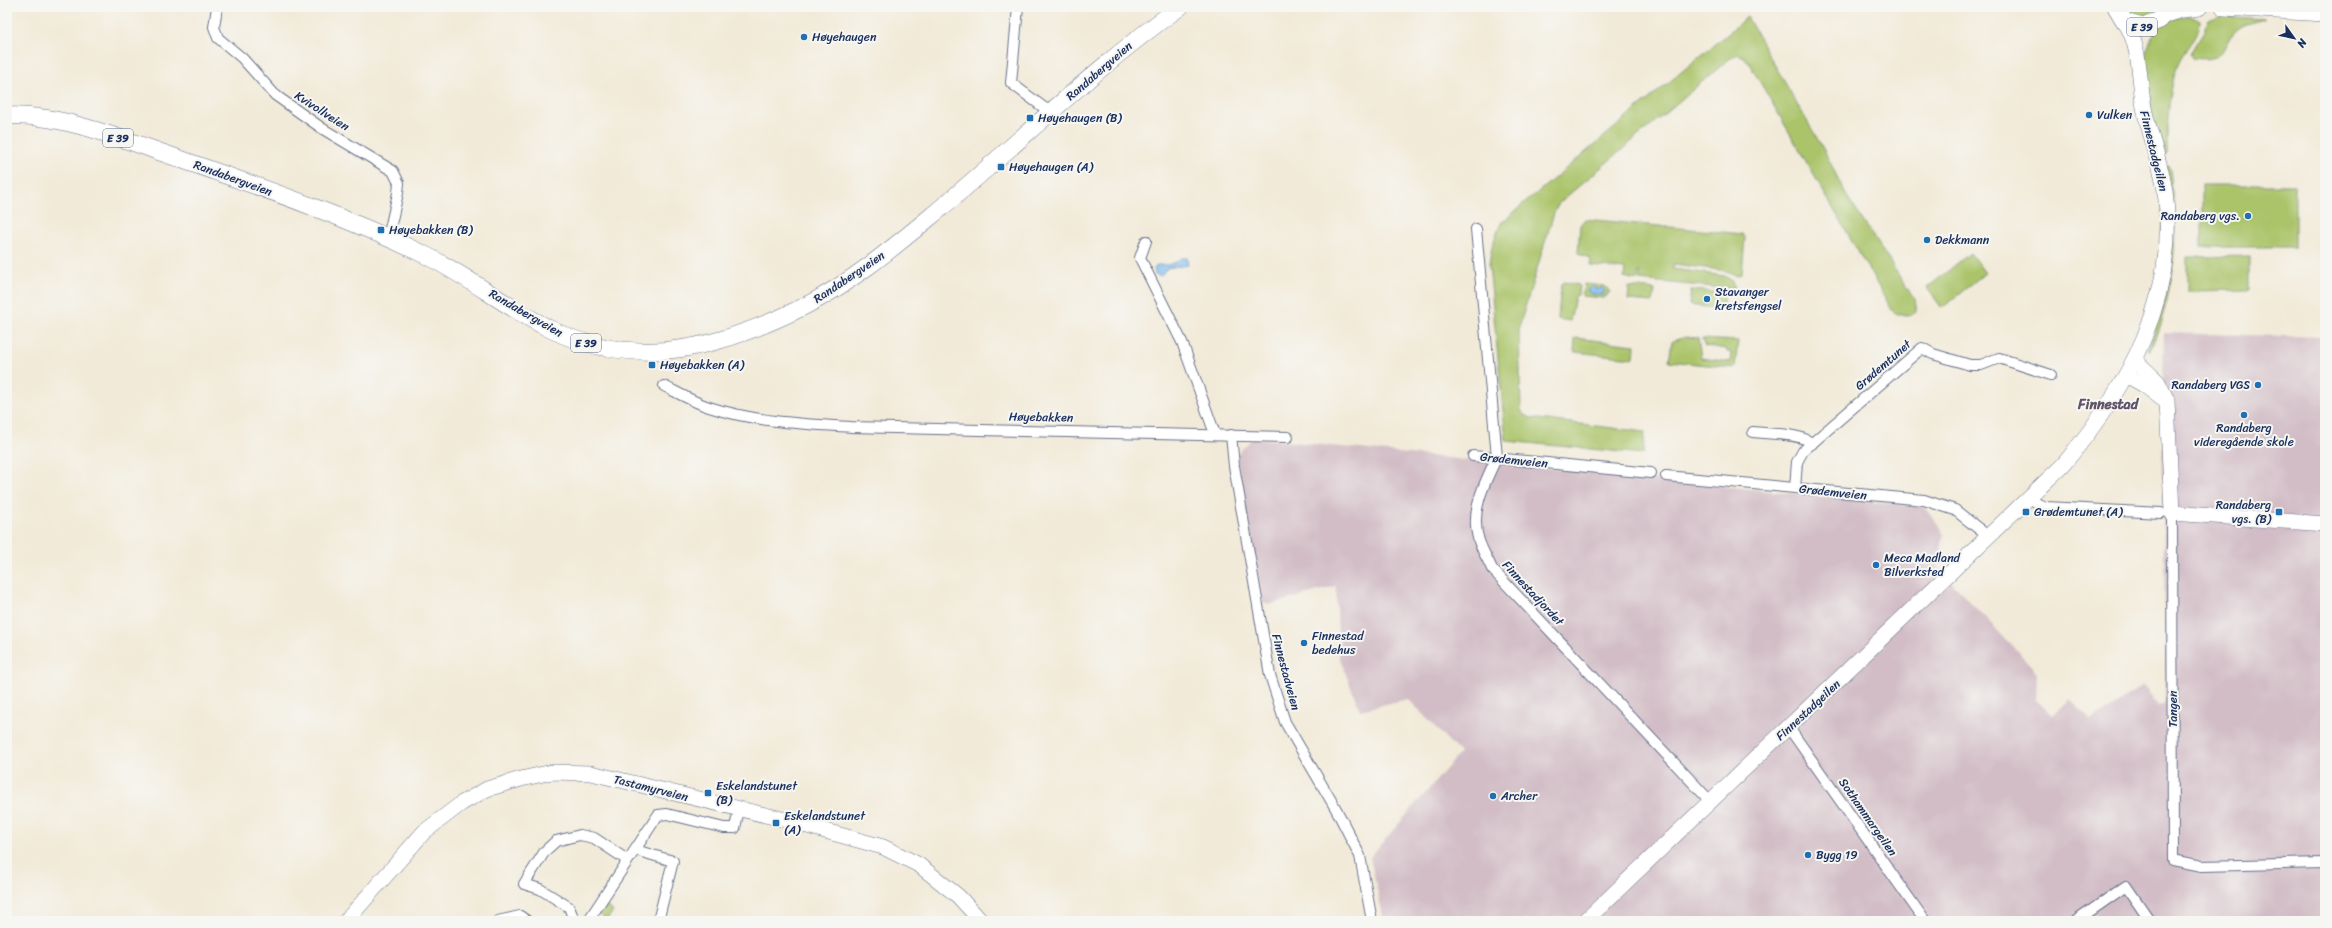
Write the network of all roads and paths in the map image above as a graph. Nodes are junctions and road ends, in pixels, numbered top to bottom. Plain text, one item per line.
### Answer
1 (217, 7) edge
2 (1018, 7) edge
3 (1180, 7) edge
4 (2199, 7) edge
5 (2224, 7) edge
6 (2118, 13) edge
7 (2325, 13) edge
8 (2162, 15) edge
9 (2139, 63) junction
10 (1051, 112) junction
11 (7, 116) edge
12 (1476, 229) dead end
13 (388, 238) junction
14 (1146, 241) dead end
15 (2135, 360) junction
16 (2051, 375) dead end
17 (2126, 376) junction
18 (664, 386) dead end
19 (2168, 405) junction
20 (1753, 432) dead end
21 (1215, 434) junction
22 (1231, 435) junction
23 (1288, 437) dead end
24 (1812, 444) junction
25 (1473, 456) dead end
26 (1498, 457) junction
27 (1652, 472) dead end
28 (1666, 476) dead end
29 (1795, 488) junction
30 (2030, 497) junction
31 (2167, 513) junction
32 (2325, 524) edge
33 (1989, 537) junction
34 (1789, 728) junction
35 (1711, 802) junction
36 (739, 809) junction
37 (636, 847) junction
38 (628, 860) junction
39 (2325, 863) edge
40 (574, 920) dead end
41 (346, 921) edge
42 (498, 921) edge
43 (527, 921) edge
44 (588, 921) edge
45 (659, 921) edge
46 (981, 921) edge
47 (1372, 921) edge
48 (1585, 921) edge
49 (1925, 921) edge
50 (2076, 921) edge
51 (2150, 921) edge

1 - 13 street, Kvivollveien
2 - 10 street
3 - 10 highway, Randabergveien / E 39
4 - 8 highway, E 39
5 - 7 highway
6 - 8 highway, E 39
6 - 9 main road, Finnestadgeilen
8 - 9 main road, Finnestadgeilen
9 - 15 main road, Finnestadgeilen
10 - 13 highway, Randabergveien / E 39
11 - 13 highway, Randabergveien / E 39
12 - 26 street
14 - 21 street
15 - 17 main road, Finnestadgeilen
15 - 19 main road
16 - 24 street, Grødemtunet
17 - 19 main road
17 - 30 main road, Finnestadgeilen
18 - 21 street, Høyebakken
19 - 31 main road, Tangen
20 - 24 street
21 - 22 street
22 - 23 street
22 - 47 street, Finnestadveien
24 - 29 street, Grødemtunet
25 - 26 street, Grødemveien
26 - 27 street, Grødemveien
26 - 35 street, Finnestadjordet
28 - 29 street, Grødemveien
29 - 33 street, Grødemveien
30 - 31 street
30 - 33 main road, Finnestadgeilen
31 - 32 main road
31 - 39 street, Tangen
33 - 34 main road, Finnestadgeilen
34 - 35 main road, Finnestadgeilen
34 - 49 street, Sothammargeilen
35 - 48 main road, Finnestadgeilen
36 - 37 street
36 - 41 main road, Tastamyrveien
36 - 46 main road, Tastamyrveien
37 - 38 street
37 - 45 street
38 - 40 street
38 - 44 street
42 - 43 street
50 - 51 street

